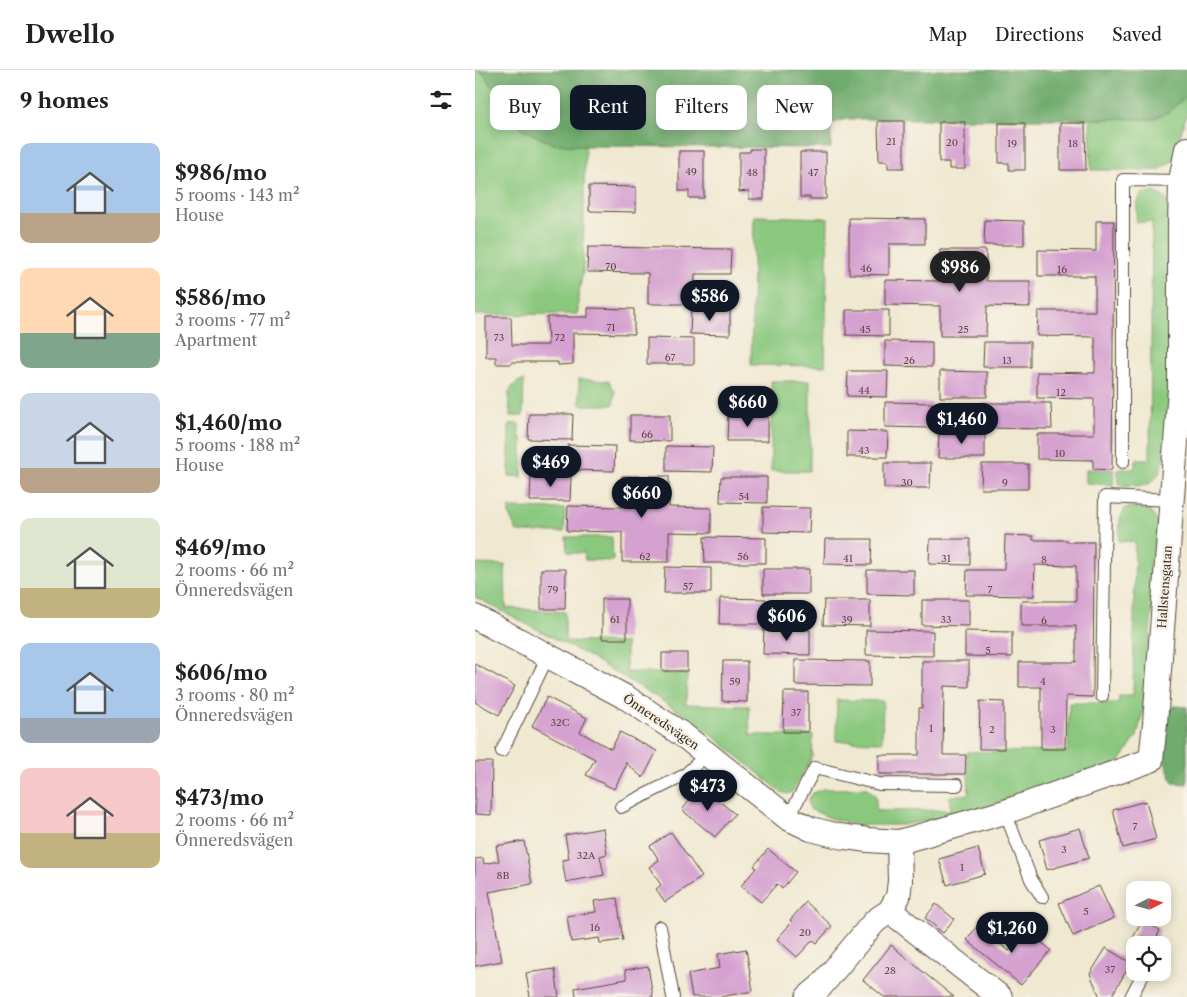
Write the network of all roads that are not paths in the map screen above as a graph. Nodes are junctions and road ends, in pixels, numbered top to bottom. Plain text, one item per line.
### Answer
1 (1187, 149) edge
2 (1181, 181) junction
3 (1123, 462) dead end
4 (1172, 500) junction
5 (475, 617) edge
6 (548, 656) junction
7 (1102, 696) dead end
8 (502, 751) dead end
9 (707, 754) junction
10 (957, 785) dead end
11 (621, 807) dead end
12 (1005, 812) junction
13 (788, 818) junction
14 (899, 842) junction
15 (1043, 897) dead end
16 (890, 911) junction
17 (660, 927) dead end
18 (1139, 981) edge
19 (673, 997) edge
20 (808, 997) edge
21 (1000, 997) edge
22 (1131, 997) edge

1 - 2 street, Hallstensgatan
2 - 3 lane
2 - 4 street, Hallstensgatan
4 - 7 lane
4 - 12 street, Hallstensgatan
5 - 6 street, Önneredsvägen
6 - 8 lane
6 - 9 street, Önneredsvägen
9 - 11 lane
9 - 13 street, Önneredsvägen
10 - 13 lane
12 - 14 street, Hallstensgatan
12 - 15 lane
13 - 14 street, Önneredsvägen
14 - 16 street
16 - 20 street
16 - 21 street
17 - 19 lane
18 - 22 lane

